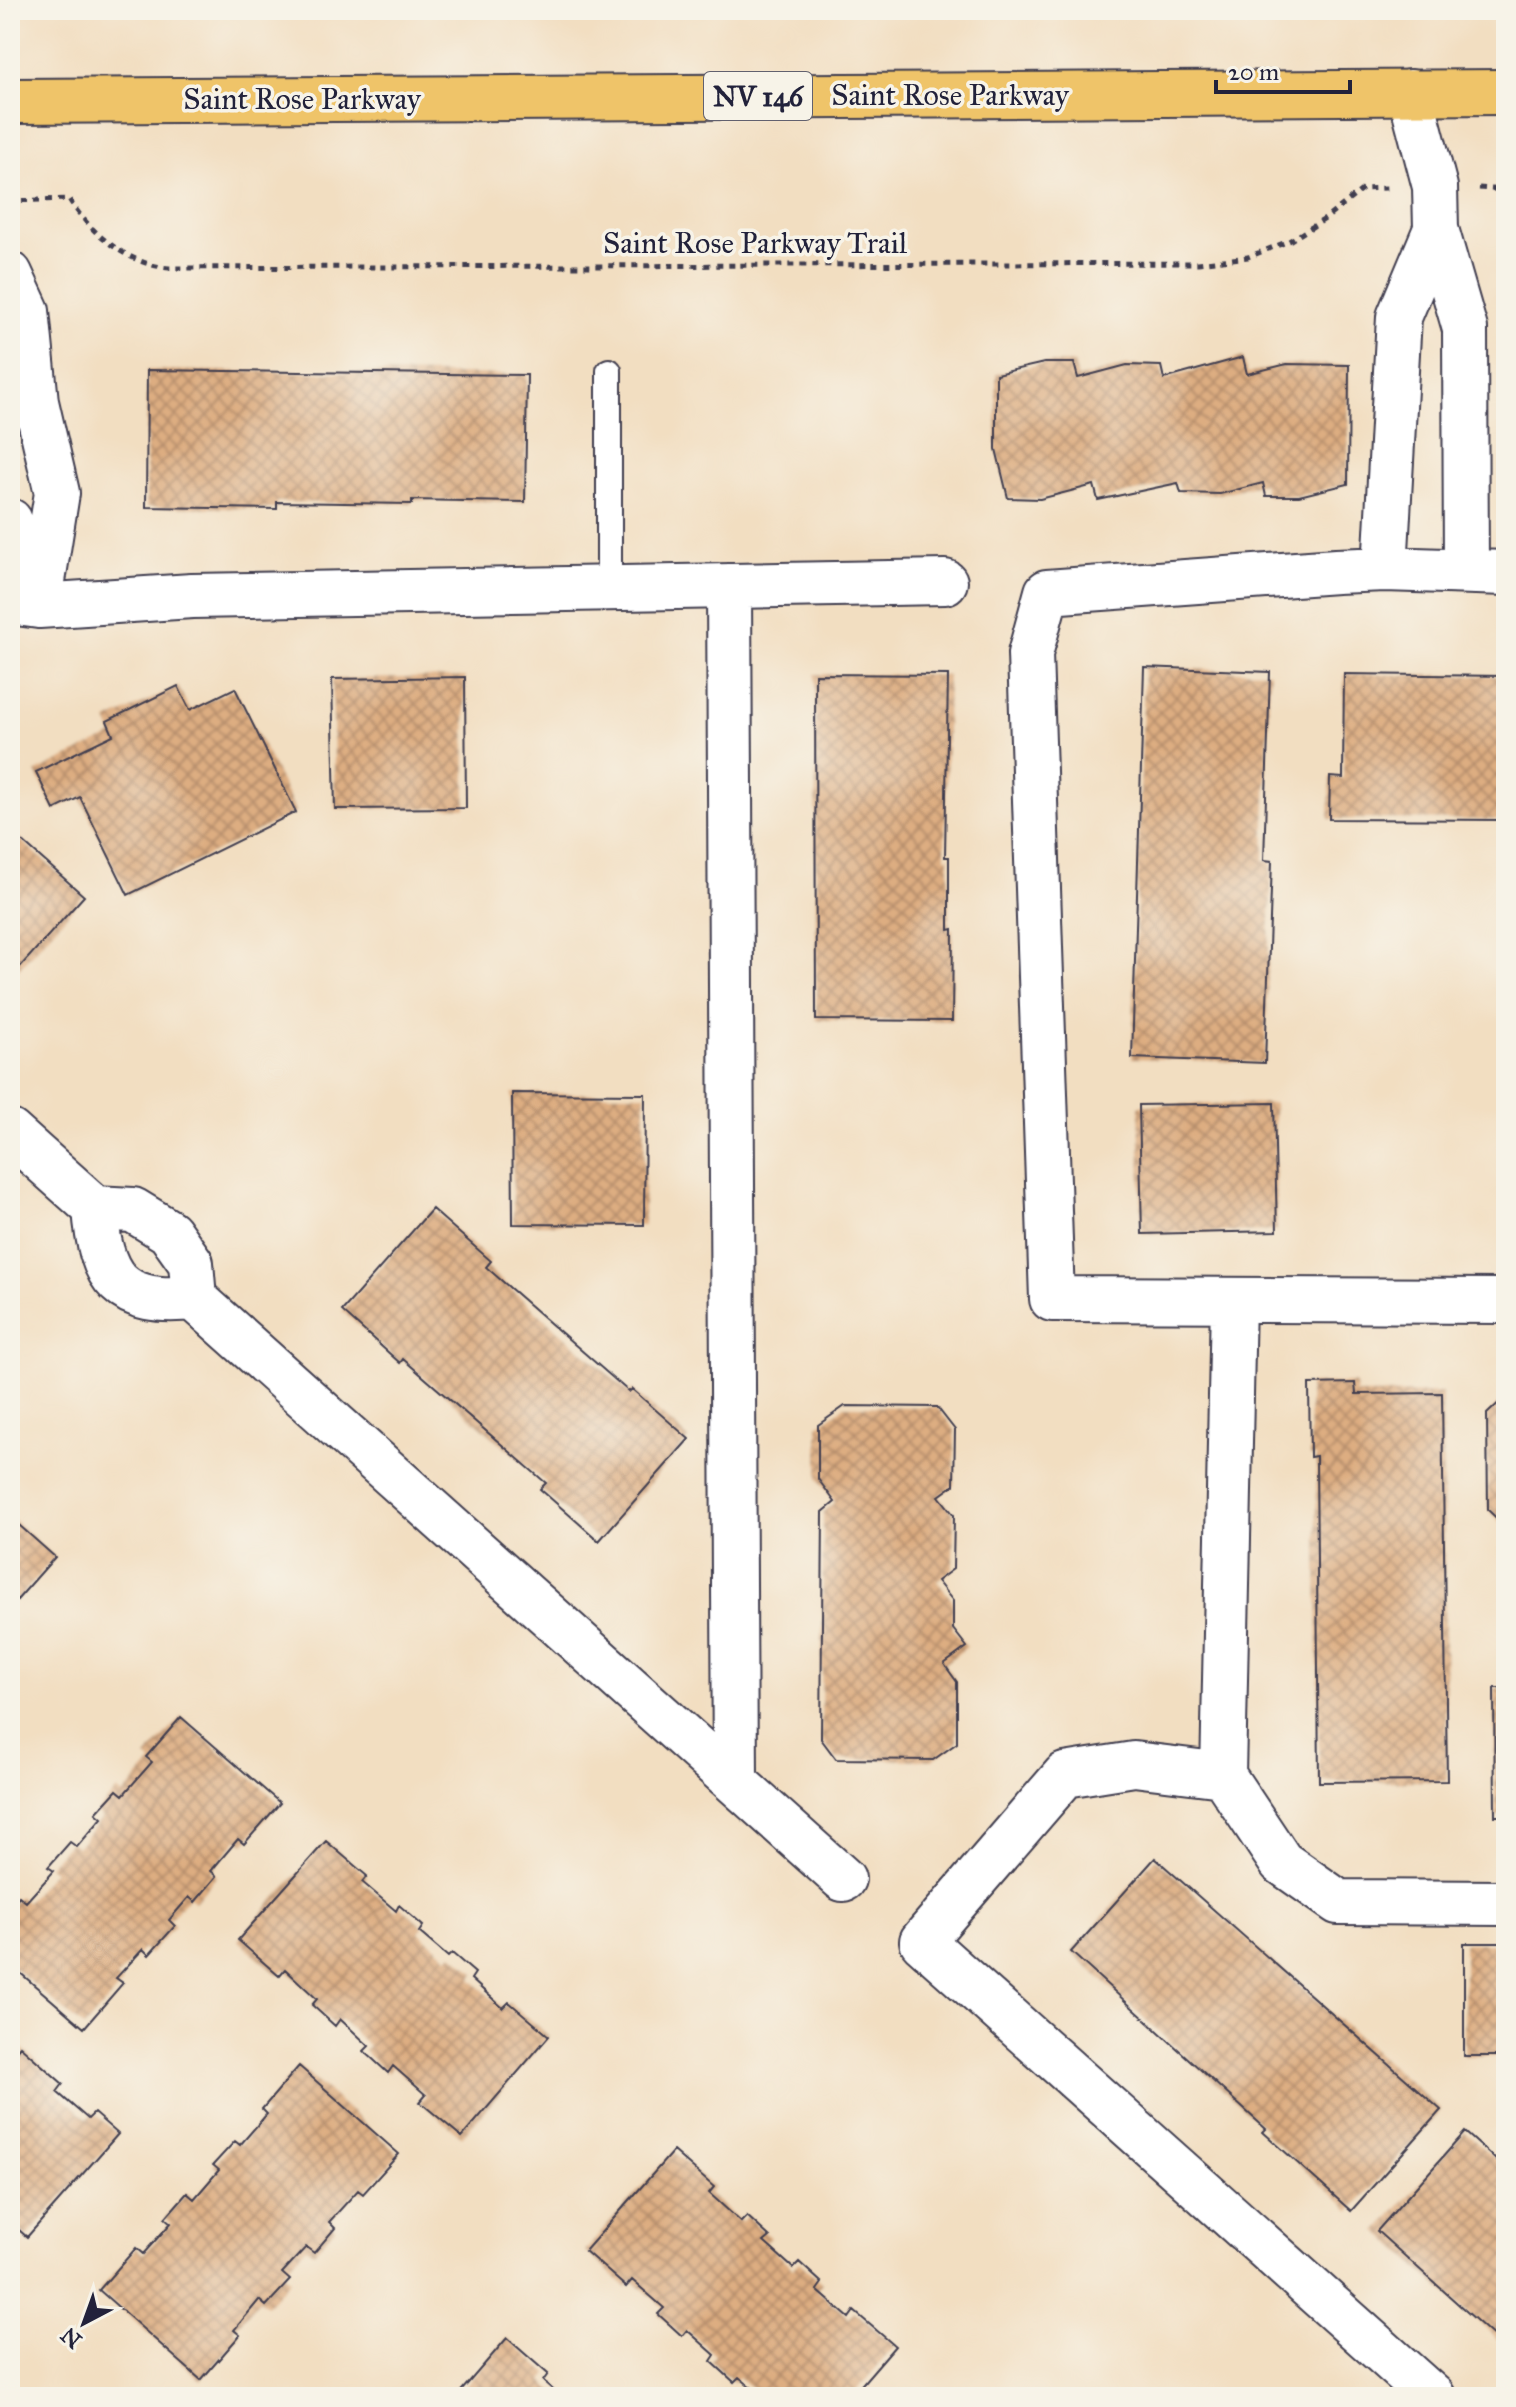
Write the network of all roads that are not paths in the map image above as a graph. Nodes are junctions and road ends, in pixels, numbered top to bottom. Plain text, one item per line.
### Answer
1 (1410, 92) junction
2 (1506, 92) edge
3 (10, 101) edge
4 (1435, 208) junction
5 (10, 274) edge
6 (609, 371) dead end
7 (10, 521) edge
8 (1385, 569) junction
9 (1486, 572) edge
10 (945, 582) dead end
11 (729, 586) junction
12 (609, 589) junction
13 (25, 604) edge
14 (10, 1132) edge
15 (95, 1208) junction
16 (194, 1298) junction
17 (1233, 1301) junction
18 (1506, 1301) edge
19 (1223, 1775) junction
20 (735, 1782) junction
21 (843, 1879) dead end
22 (1506, 1903) edge
23 (1433, 2397) edge

1 - 2 highway, Saint Rose Parkway / NV 146
1 - 3 highway, Saint Rose Parkway / NV 146
1 - 4 street
4 - 8 street
4 - 9 street
5 - 13 street
6 - 12 lane
7 - 13 street
8 - 9 street
8 - 17 street
10 - 11 street
11 - 12 street
11 - 20 street
12 - 13 street
14 - 15 street
15 - 16 street
15 - 16 street
16 - 20 street
17 - 18 street
17 - 19 street
19 - 22 street
19 - 23 street
20 - 21 street

